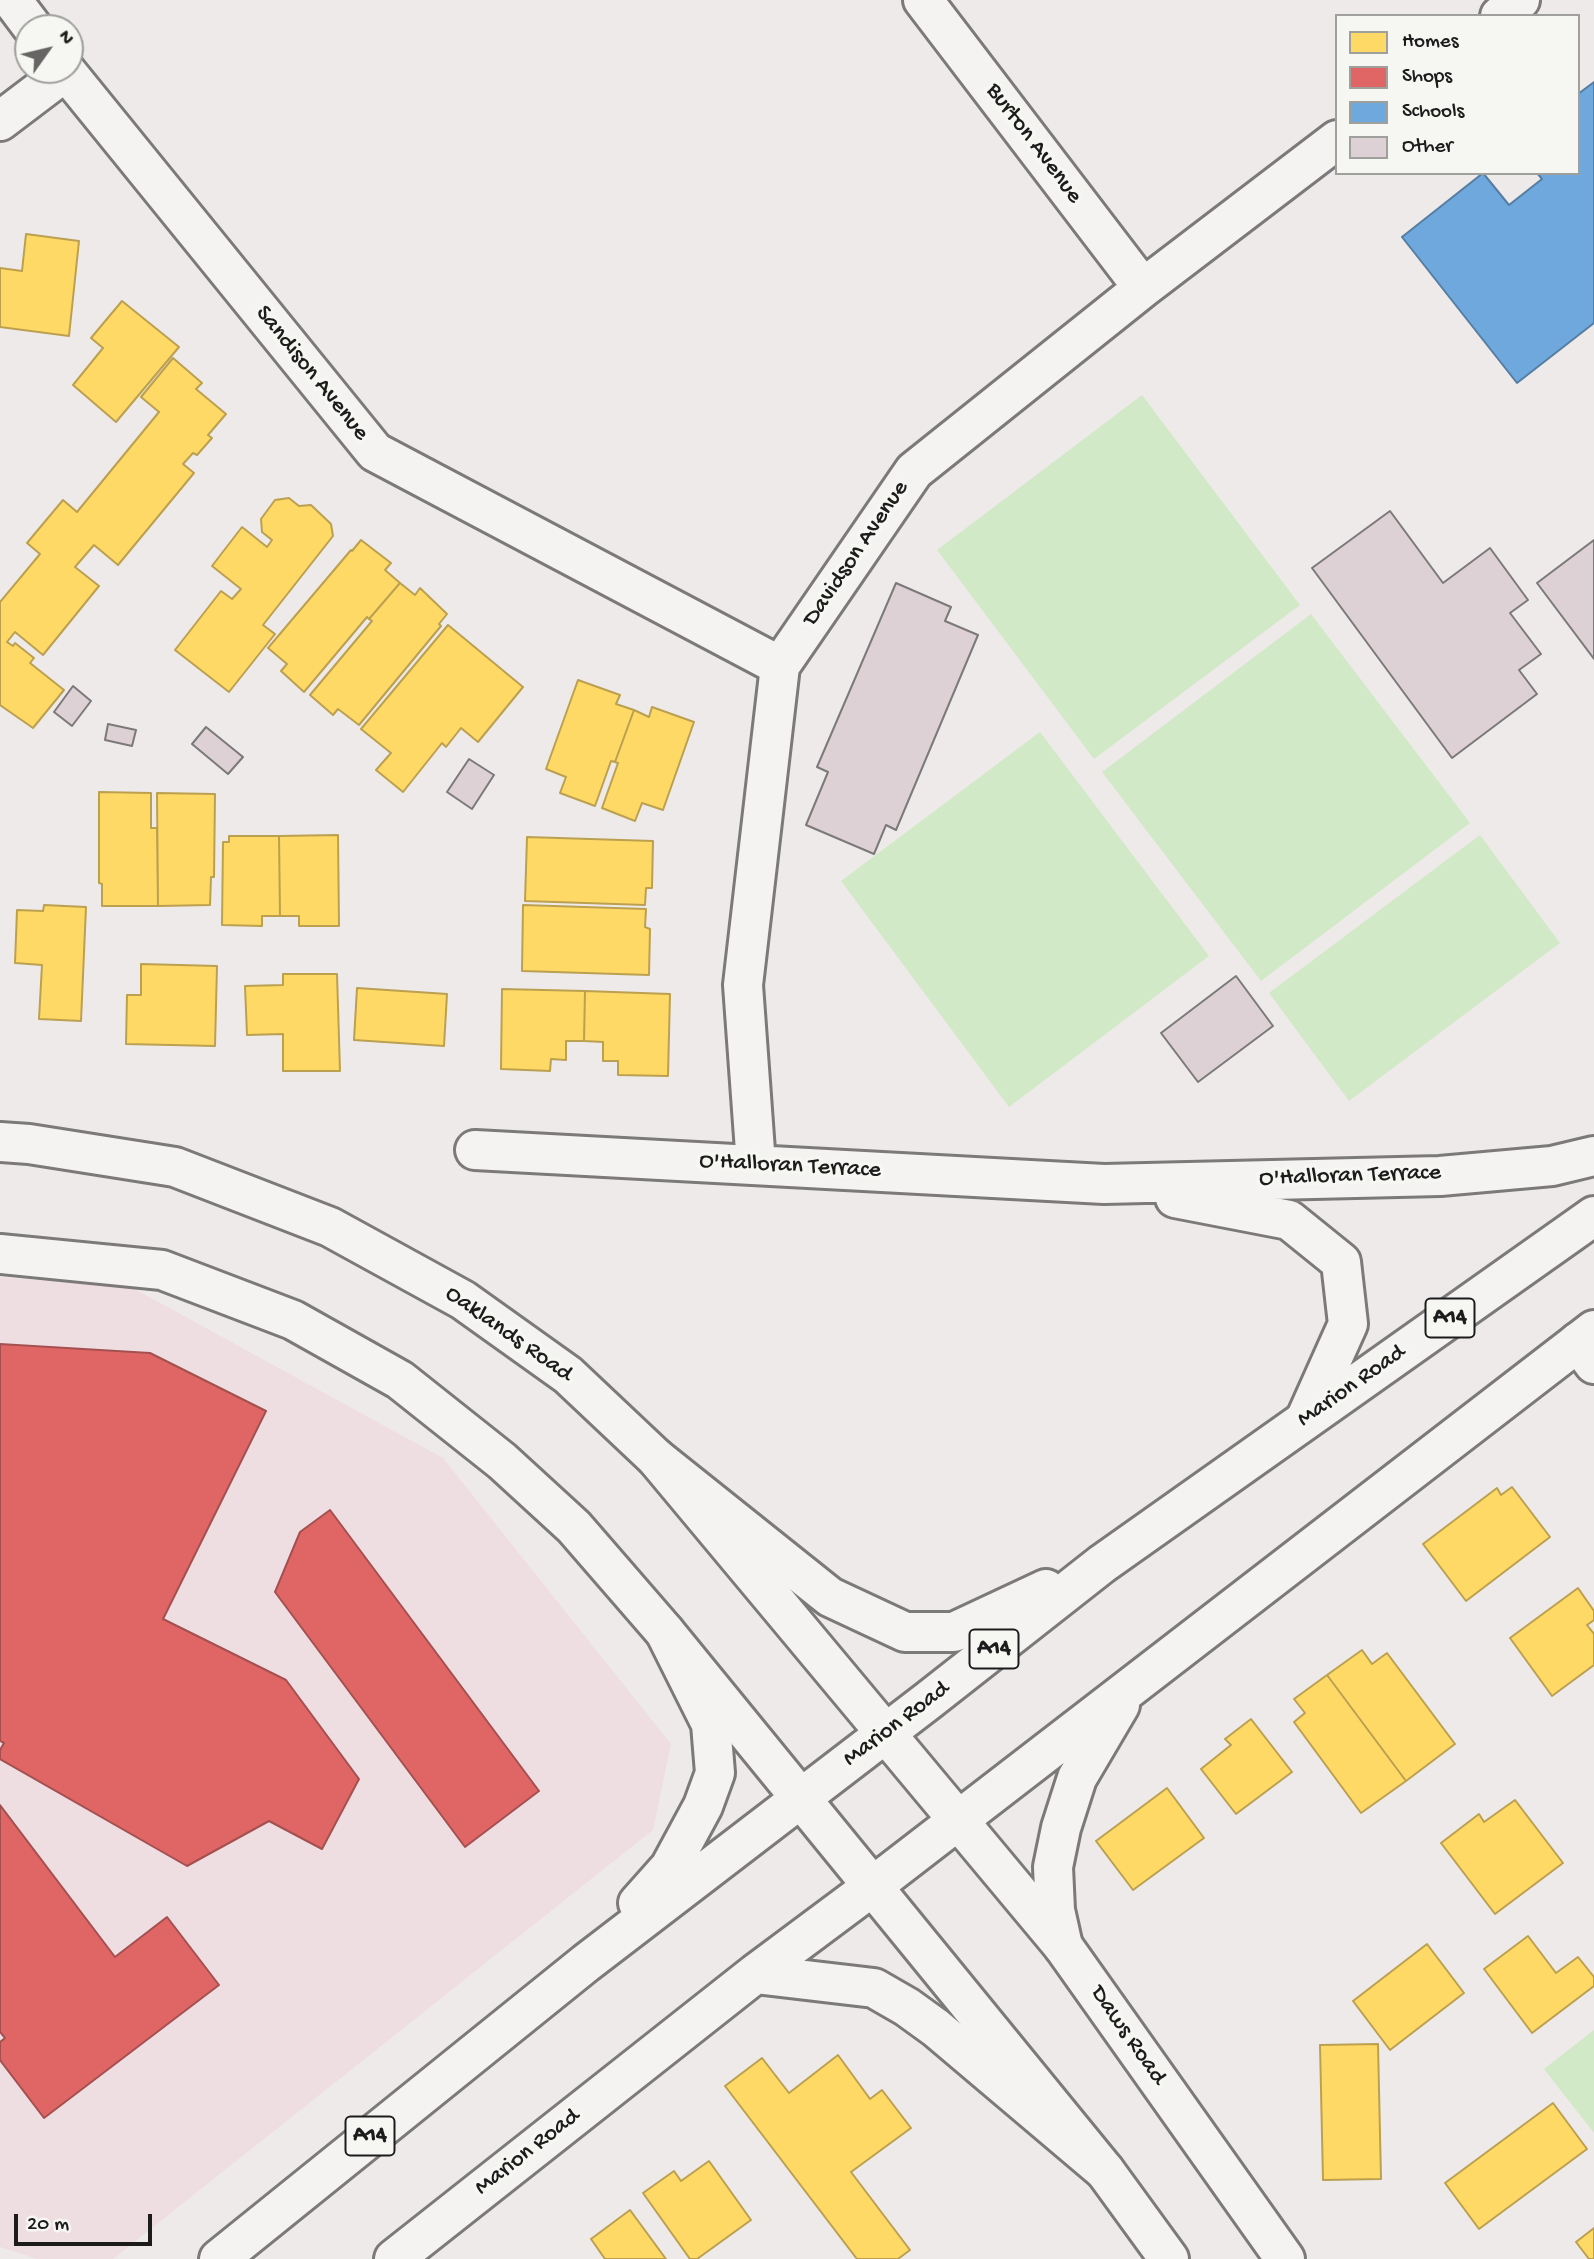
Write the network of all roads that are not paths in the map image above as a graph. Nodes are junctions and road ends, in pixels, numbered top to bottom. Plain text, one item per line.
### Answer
1 (923, 0) edge
2 (1520, 0) edge
3 (1502, 14) edge
4 (47, 84) edge
5 (76, 84) edge
6 (0, 121) edge
7 (1335, 142) edge
8 (1143, 288) junction
9 (780, 666) junction
10 (0, 1142) edge
11 (475, 1150) dead end
12 (1594, 1156) edge
13 (756, 1165) junction
14 (1104, 1184) junction
15 (1594, 1216) edge
16 (0, 1254) edge
17 (1589, 1346) edge
18 (1305, 1420) junction
19 (656, 1458) junction
20 (1102, 1564) junction
21 (665, 1632) junction
22 (1132, 1685) junction
23 (886, 1734) junction
24 (801, 1798) junction
25 (958, 1821) junction
26 (873, 1886) junction
27 (1063, 1946) junction
28 (586, 1963) junction
29 (755, 1974) junction
30 (1105, 2171) junction
31 (219, 2259) edge
32 (394, 2259) edge
33 (1169, 2259) edge
34 (1285, 2259) edge

1 - 8 main road, Burton Avenue
2 - 3 main road
4 - 6 main road
5 - 9 main road, Sandison Avenue
7 - 8 main road, Davidson Avenue
8 - 9 main road, Davidson Avenue
9 - 13 main road, Davidson Avenue
10 - 19 main road, Oaklands Road
11 - 13 main road, O'Halloran Terrace
12 - 14 main road, O'Halloran Terrace
13 - 14 main road, O'Halloran Terrace
14 - 18 main road, O'Halloran Terrace
15 - 18 main road, Marion Road / A14
16 - 21 main road
17 - 22 main road, Marion Road
18 - 20 main road, Marion Road / A14
19 - 20 main road
19 - 23 main road, Oaklands Road
20 - 23 main road, Marion Road / A14
21 - 24 main road
21 - 28 main road
22 - 25 main road, Marion Road
22 - 27 main road
23 - 24 main road, Marion Road / A14
23 - 25 main road, Oaklands Road
24 - 26 main road
24 - 28 main road, Marion Road / A14
25 - 26 main road, Marion Road
25 - 27 main road, Daws Road
26 - 29 main road, Marion Road
26 - 30 main road
27 - 34 main road, Daws Road
28 - 31 main road, Marion Road / A14
29 - 30 main road
29 - 32 main road, Marion Road
30 - 33 main road

